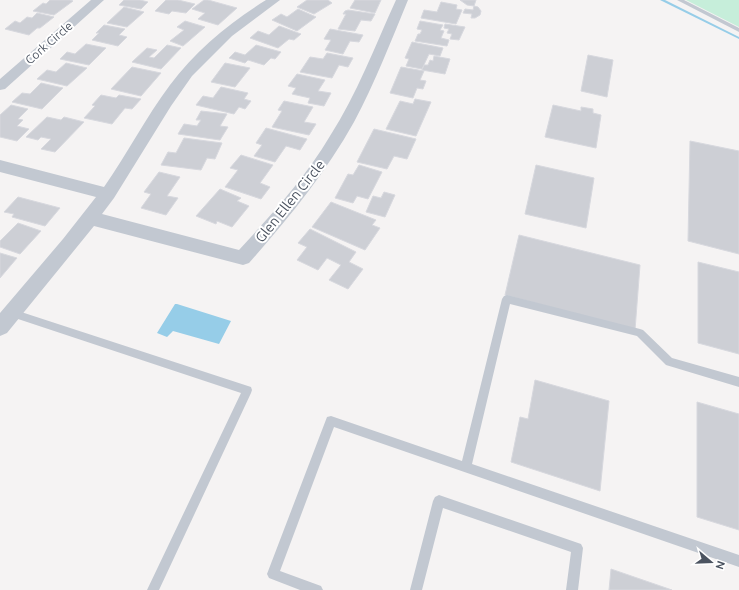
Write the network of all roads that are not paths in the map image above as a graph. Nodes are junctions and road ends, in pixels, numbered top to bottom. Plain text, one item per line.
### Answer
1 (98, 0) edge
2 (402, 0) edge
3 (680, 0) edge
4 (264, 2) edge
5 (739, 30) edge
6 (0, 86) edge
7 (0, 166) edge
8 (108, 194) junction
9 (90, 218) junction
10 (12, 313) junction
11 (0, 327) edge
12 (739, 382) edge
13 (466, 467) junction
14 (739, 561) edge
15 (153, 590) edge
16 (317, 590) edge
17 (416, 590) edge
18 (572, 590) edge

1 - 6 street, Cork Circle
2 - 9 street, Glen Ellen Circle
3 - 5 lane
4 - 8 street
7 - 8 street
8 - 9 street
9 - 10 street
10 - 11 street
10 - 15 lane
12 - 13 lane
13 - 14 lane
13 - 16 lane
17 - 18 lane

